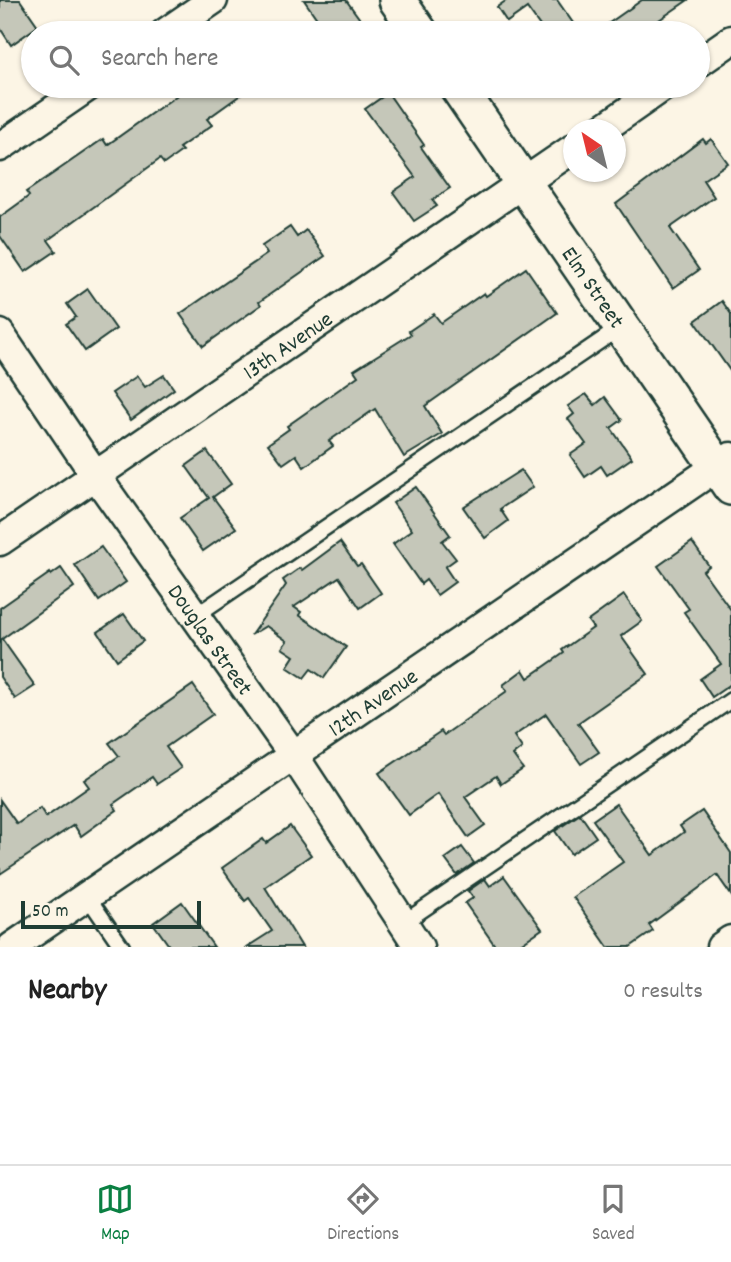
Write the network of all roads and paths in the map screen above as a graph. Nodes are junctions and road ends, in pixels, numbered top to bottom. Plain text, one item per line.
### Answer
1 (213, 0) edge
2 (397, 0) edge
3 (182, 21) edge
4 (412, 21) edge
5 (731, 40) edge
6 (710, 55) edge
7 (71, 98) edge
8 (465, 98) edge
9 (647, 98) edge
10 (617, 119) edge
11 (0, 147) edge
12 (563, 155) edge
13 (523, 183) junction
14 (622, 326) junction
15 (0, 334) edge
16 (726, 470) edge
17 (96, 477) junction
18 (0, 541) edge
19 (195, 616) junction
20 (731, 700) edge
21 (293, 756) junction
22 (87, 896) junction
23 (403, 923) junction
24 (731, 940) edge
25 (12, 947) edge
26 (122, 947) edge
27 (419, 947) edge
28 (721, 947) edge

1 - 3 street
2 - 4 street
5 - 6 street
7 - 11 street
8 - 13 street, Elm Street
9 - 10 street
12 - 13 street, 13th Avenue
13 - 14 street, Elm Street
13 - 17 street, 13th Avenue
14 - 16 street, Elm Street
14 - 19 lane
15 - 17 street, Douglas Street
16 - 21 street, 12th Avenue
17 - 18 street, 13th Avenue
17 - 19 street, Douglas Street
19 - 21 street, Douglas Street
20 - 23 lane
21 - 22 street, 12th Avenue
21 - 23 street, Douglas Street
22 - 25 street, 12th Avenue
22 - 26 lane
23 - 27 street, Douglas Street
24 - 28 street

